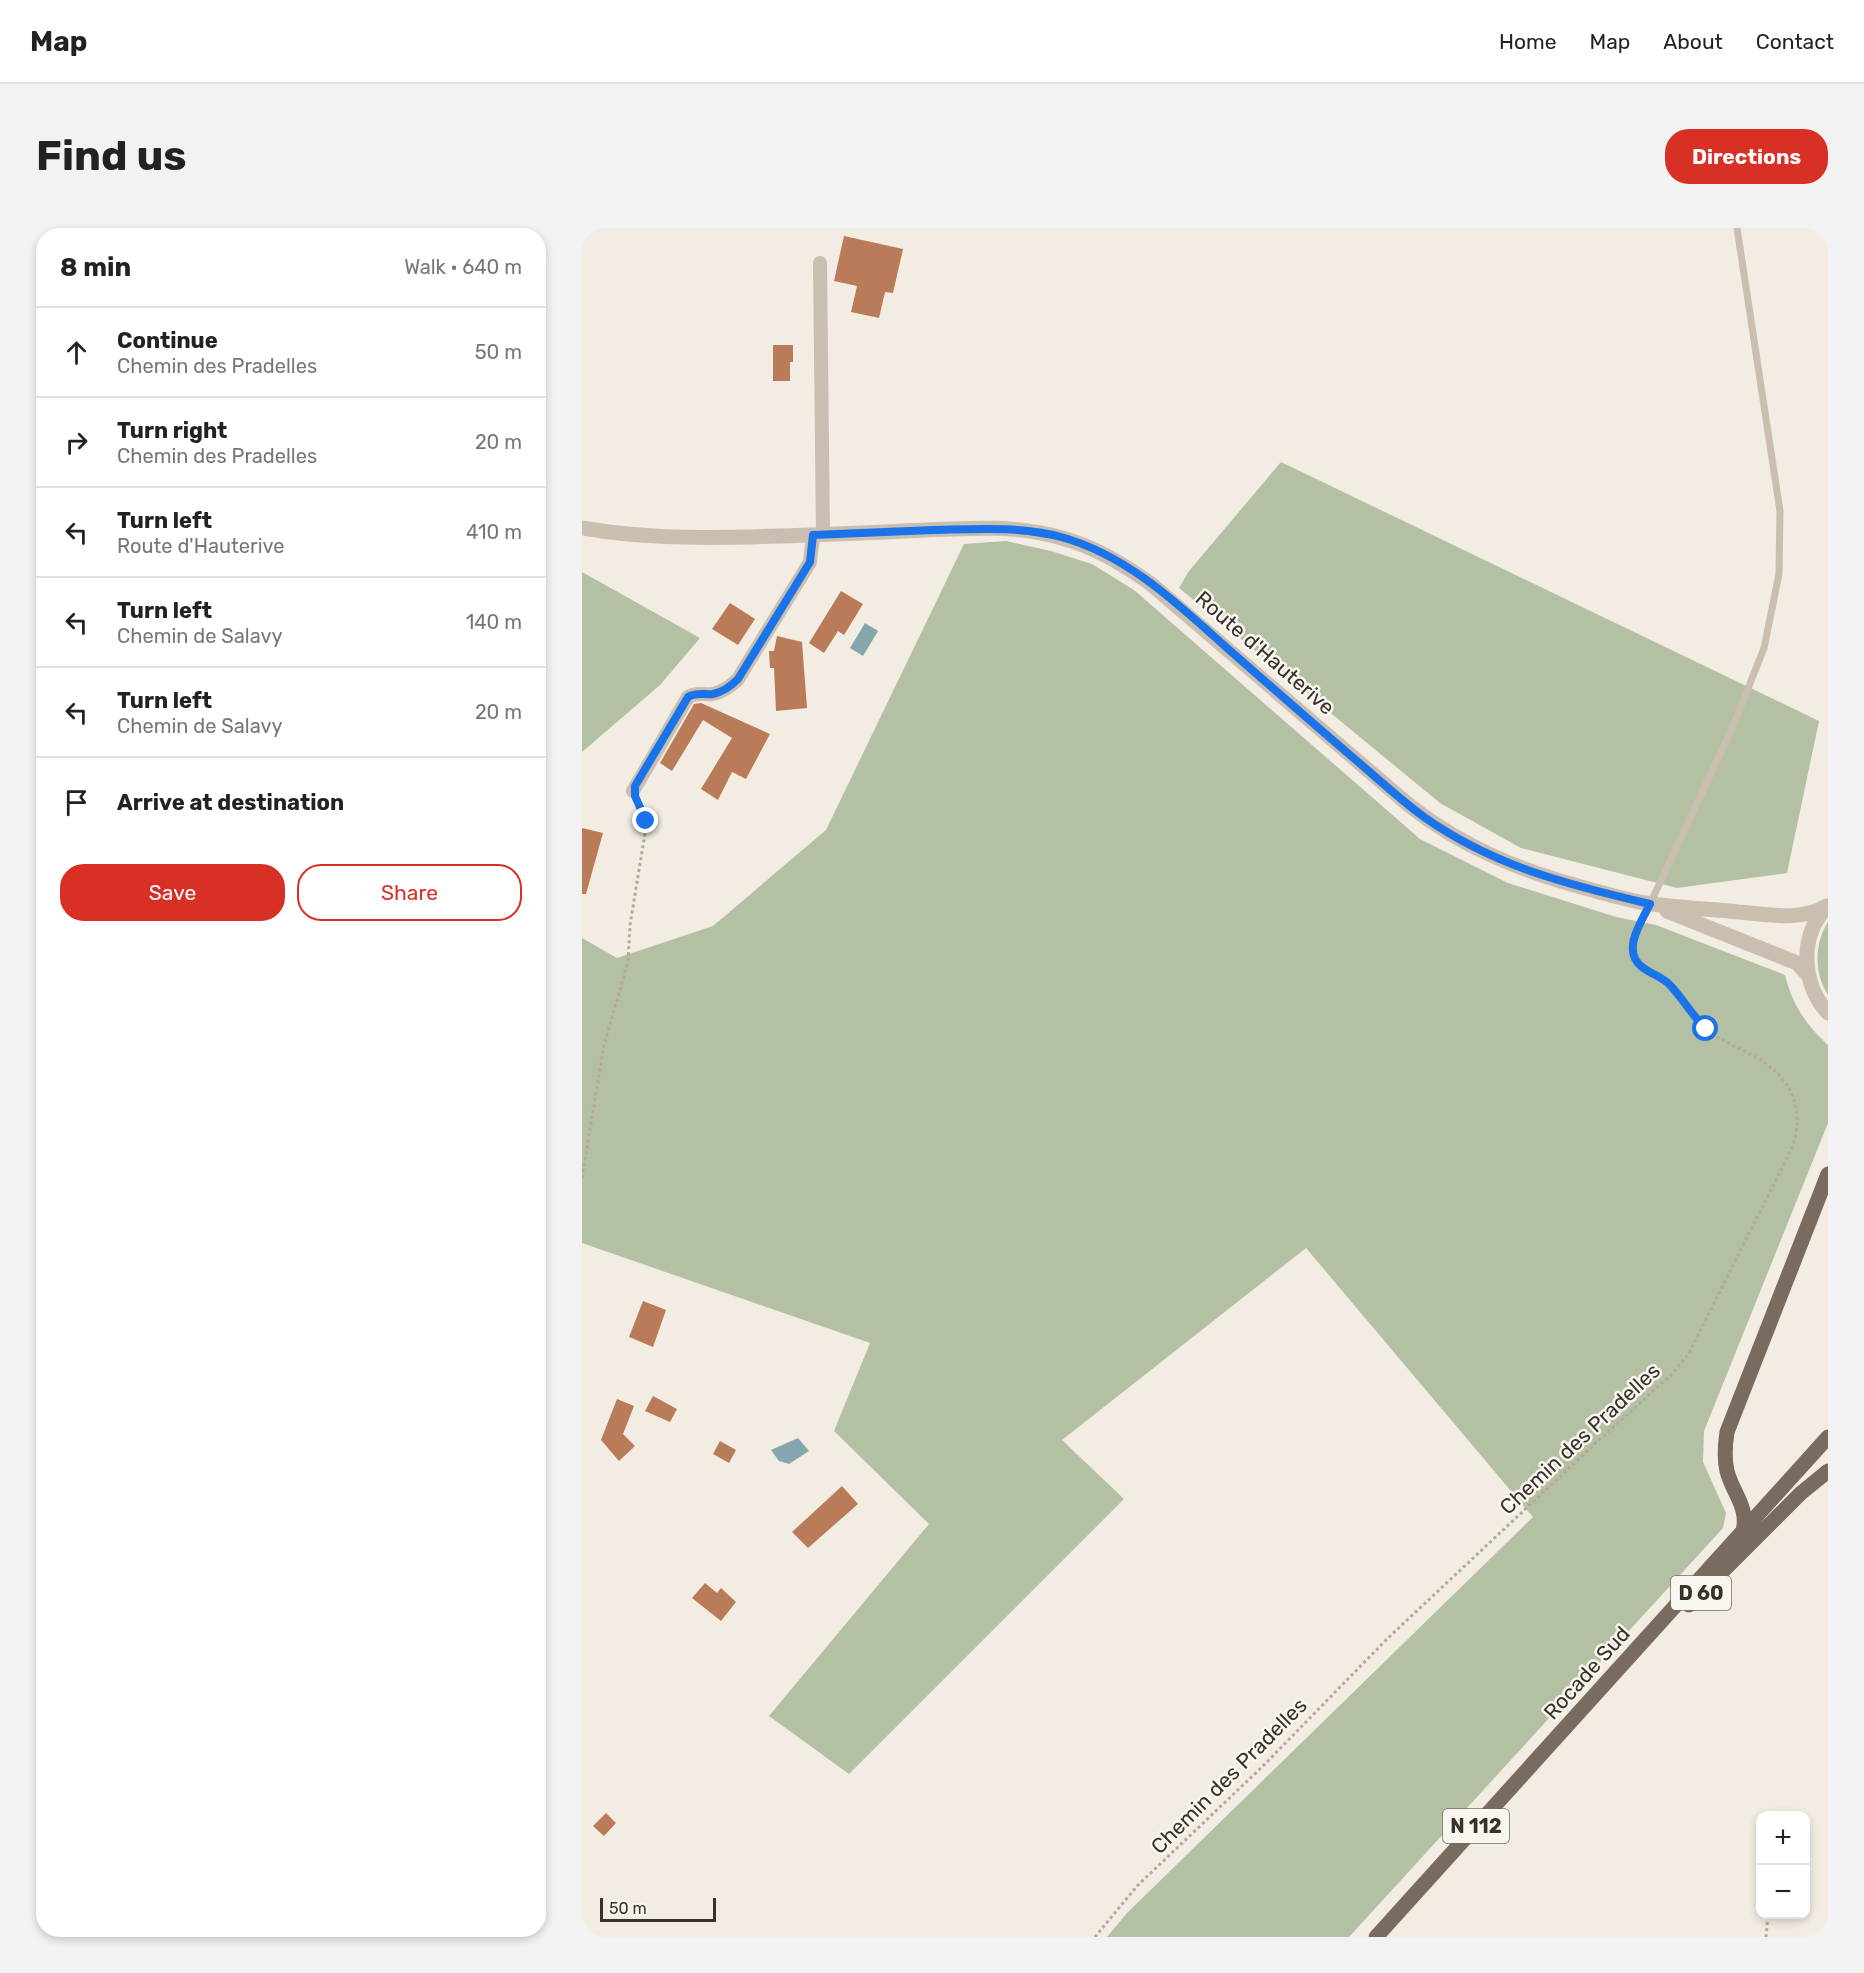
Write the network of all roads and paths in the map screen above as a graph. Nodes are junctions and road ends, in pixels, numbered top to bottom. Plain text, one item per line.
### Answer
1 (1737, 228) edge
2 (820, 263) dead end
3 (582, 528) edge
4 (818, 535) junction
5 (633, 791) joint
6 (1650, 904) junction
7 (1827, 905) edge
8 (1808, 975) junction
9 (1828, 1013) edge
10 (1828, 1174) edge
11 (582, 1178) edge
12 (1828, 1437) edge
13 (1828, 1471) edge
14 (1743, 1531) junction
15 (1576, 1716) junction
16 (1768, 1919) edge
17 (1095, 1937) edge
18 (1376, 1937) edge
19 (1766, 1937) edge

1 - 6 lane
2 - 4 street
3 - 4 street, Route d'Hauterive
4 - 5 street
4 - 6 street, Route d'Hauterive
5 - 11 path
6 - 7 street, Route d'Hauterive
6 - 8 street, Route d'Hauterive
6 - 17 path, Chemin des Pradelles
7 - 8 street, Route d'Hauterive
8 - 9 street, Route d'Hauterive
10 - 14 main road
12 - 14 main road, Rocade Sud / N 112
13 - 15 main road, D 60
14 - 15 main road, Rocade Sud / N 112
15 - 18 main road, Rocade Sud / N 112
16 - 19 path

